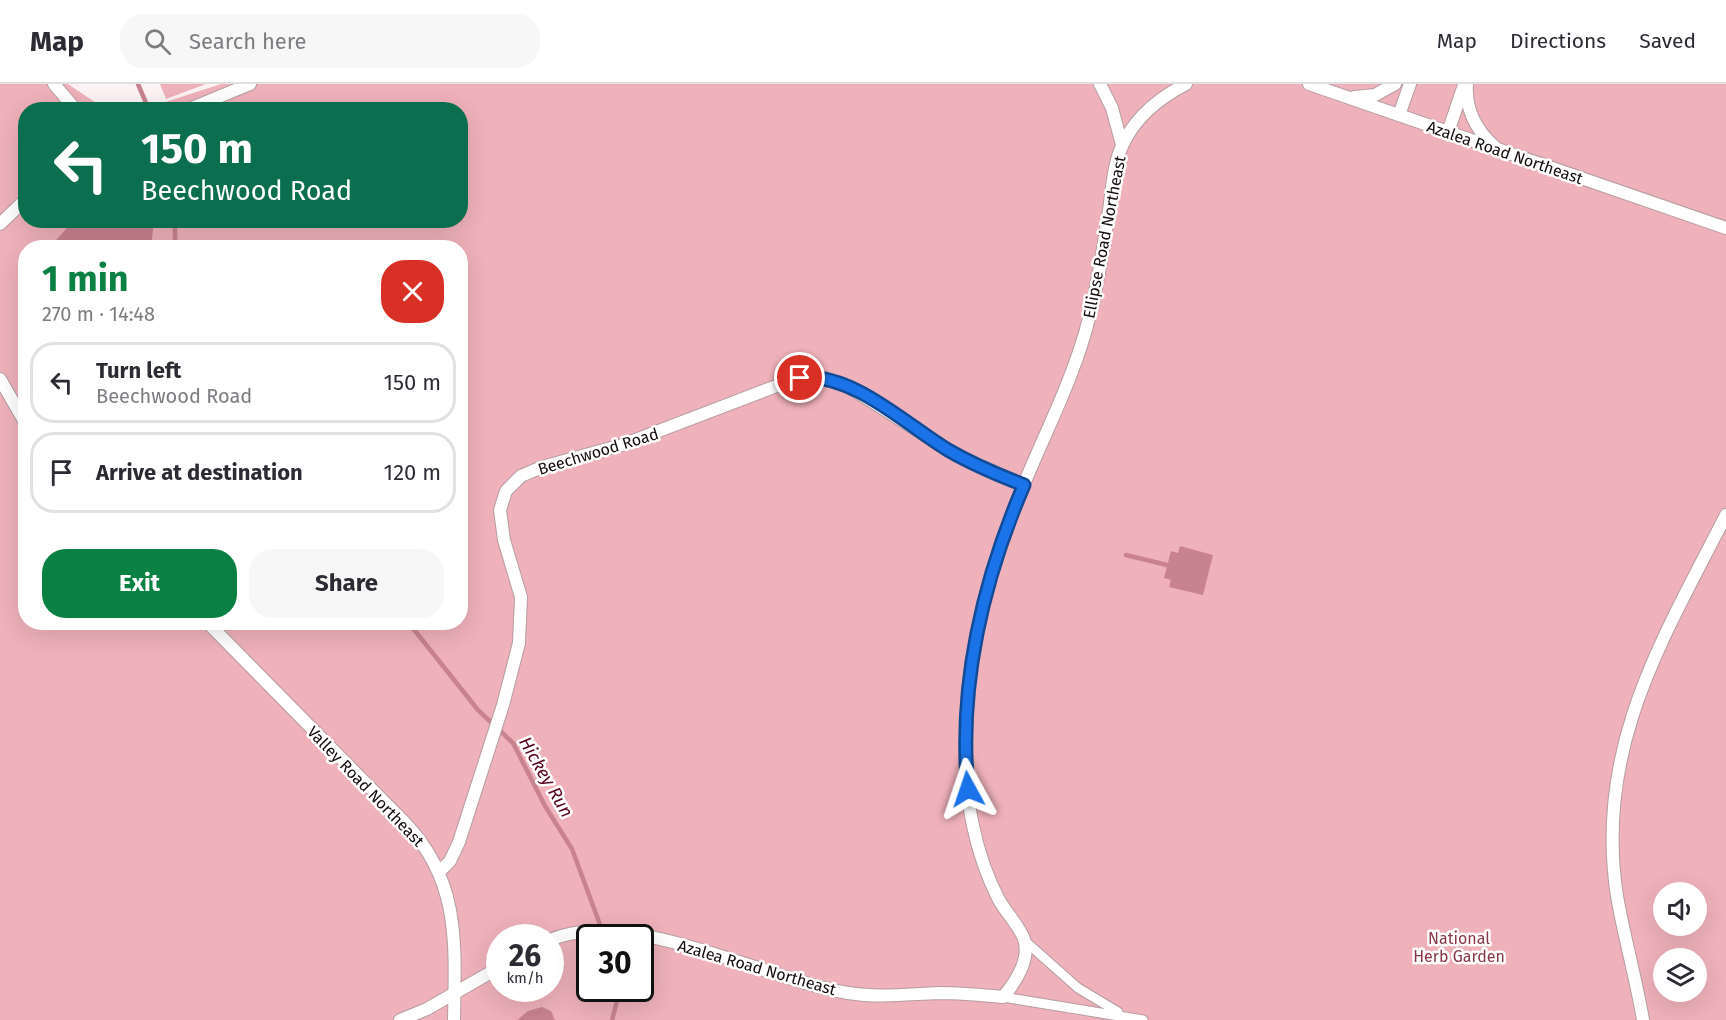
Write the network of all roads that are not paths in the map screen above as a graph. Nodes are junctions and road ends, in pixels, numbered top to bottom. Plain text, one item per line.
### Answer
1 (54, 84) edge
2 (250, 84) edge
3 (1100, 84) edge
4 (1186, 84) edge
5 (1308, 84) edge
6 (1395, 84) edge
7 (1410, 84) edge
8 (1466, 84) edge
9 (1347, 97) junction
10 (69, 102) edge
11 (206, 102) edge
12 (1399, 115) junction
13 (1448, 132) junction
14 (1122, 145) junction
15 (1498, 150) junction
16 (18, 207) edge
17 (1703, 220) junction
18 (0, 224) edge
19 (1726, 228) edge
20 (1726, 237) edge
21 (0, 380) edge
22 (18, 410) edge
23 (1024, 485) junction
24 (1726, 515) edge
25 (215, 630) edge
26 (439, 872) junction
27 (564, 936) edge
28 (1025, 940) junction
29 (486, 975) edge
30 (454, 992) junction
31 (1003, 998) junction
32 (1128, 1016) junction
33 (400, 1020) edge
34 (454, 1020) edge
35 (1143, 1020) edge
36 (1643, 1020) edge

1 - 10 street
2 - 11 street
3 - 14 street
4 - 14 street, Ellipse Road Northeast
5 - 9 street, Azalea Road Northeast
6 - 9 street
7 - 12 street
8 - 13 street
8 - 15 street
9 - 12 street, Azalea Road Northeast
12 - 13 street, Azalea Road Northeast
13 - 15 street, Azalea Road Northeast
14 - 23 street, Ellipse Road Northeast
15 - 17 street, Azalea Road Northeast
16 - 18 street
17 - 19 street, Azalea Road Northeast
17 - 20 street, Azalea Road Northeast
21 - 22 street
23 - 26 street, Beechwood Road
23 - 28 street, Ellipse Road Northeast
24 - 36 street
25 - 26 street, Valley Road Northeast
26 - 30 street, Valley Road Northeast
27 - 31 street, Azalea Road Northeast
28 - 31 street
28 - 32 street, Ellipse Road Northeast
29 - 30 street
30 - 33 street
30 - 34 street, Valley Road Northeast
31 - 32 street, Azalea Road Northeast
32 - 35 street, Azalea Road Northeast

